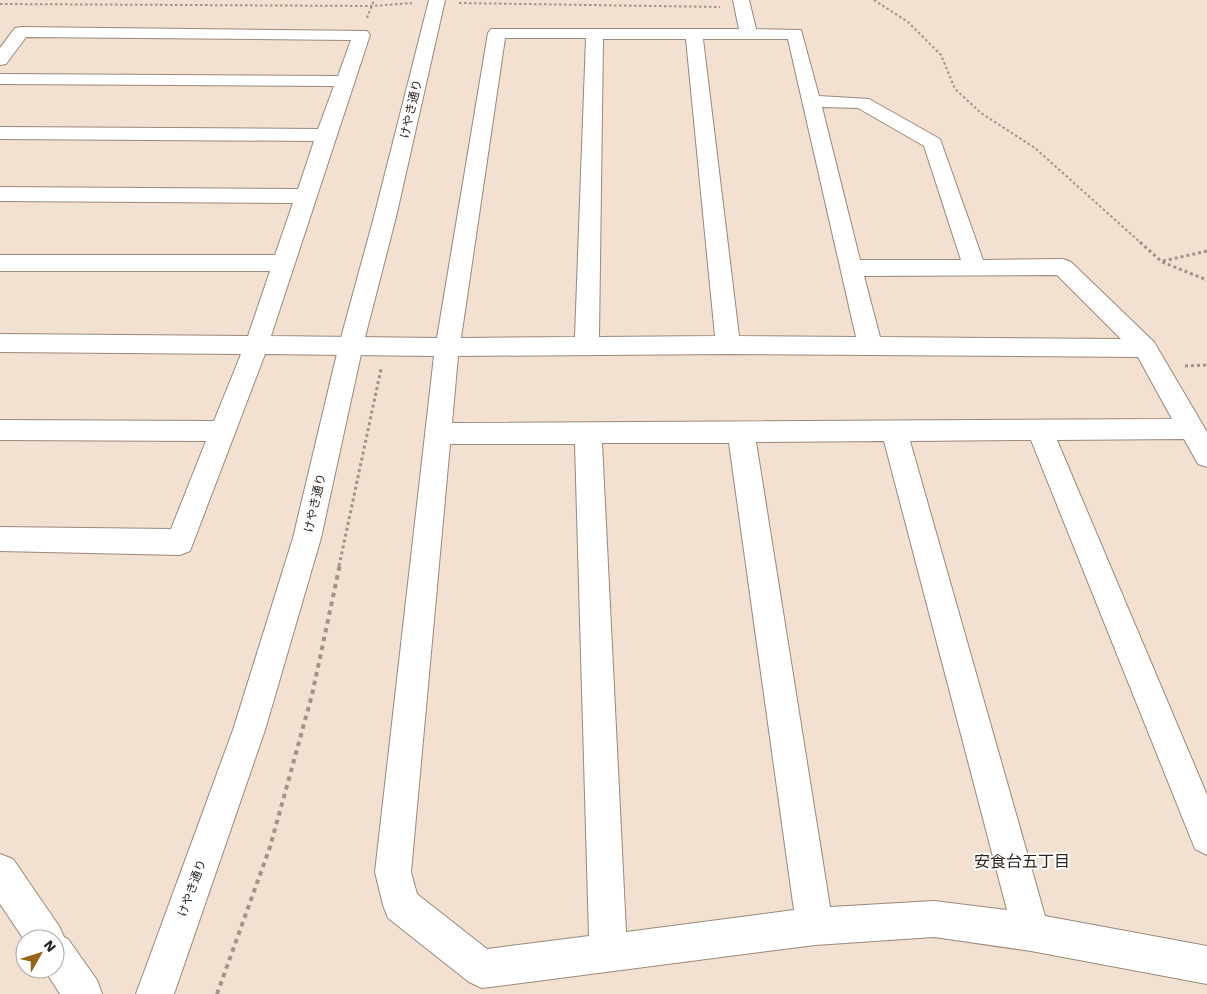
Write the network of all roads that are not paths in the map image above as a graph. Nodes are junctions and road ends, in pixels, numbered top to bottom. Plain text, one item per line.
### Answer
1 (436, 2) edge
2 (742, 3) edge
3 (594, 33) junction
4 (694, 34) junction
5 (749, 34) junction
6 (0, 60) edge
7 (0, 79) edge
8 (344, 81) junction
9 (811, 101) junction
10 (0, 133) edge
11 (326, 135) junction
12 (0, 194) edge
13 (306, 196) junction
14 (0, 263) edge
15 (284, 263) junction
16 (851, 268) junction
17 (975, 268) junction
18 (0, 343) edge
19 (257, 344) junction
20 (351, 345) junction
21 (587, 346) junction
22 (728, 346) junction
23 (870, 346) junction
24 (447, 347) junction
25 (1145, 348) junction
26 (1192, 429) junction
27 (0, 430) edge
28 (1040, 430) junction
29 (223, 431) junction
30 (894, 431) junction
31 (741, 432) junction
32 (588, 433) junction
33 (439, 434) junction
34 (1207, 456) edge
35 (0, 539) edge
36 (1207, 837) edge
37 (0, 872) edge
38 (815, 926) junction
39 (39, 929) edge
40 (1031, 932) junction
41 (608, 953) junction
42 (1207, 965) edge
43 (65, 966) edge
44 (84, 994) edge
45 (155, 994) edge

1 - 20 street, けやき通り
2 - 5 street
3 - 4 street
3 - 21 street
3 - 24 street
4 - 5 street
4 - 22 street
5 - 9 street
6 - 8 street
7 - 8 street
8 - 11 street
9 - 16 street
9 - 17 street
10 - 11 street
11 - 13 street
12 - 13 street
13 - 15 street
14 - 15 street
15 - 19 street
16 - 17 street
16 - 23 street
17 - 25 street
18 - 19 street
19 - 20 street
19 - 29 street
20 - 24 street
20 - 45 street, けやき通り
21 - 22 street
21 - 24 street
22 - 23 street
23 - 25 street
24 - 33 street
25 - 26 street
26 - 28 street
26 - 34 street
27 - 29 street
28 - 30 street
28 - 36 street
29 - 35 street
30 - 31 street
30 - 40 street
31 - 32 street
31 - 38 street
32 - 33 street
32 - 41 street
33 - 41 street
37 - 39 street
38 - 40 street
38 - 41 street
40 - 42 street
43 - 44 street

